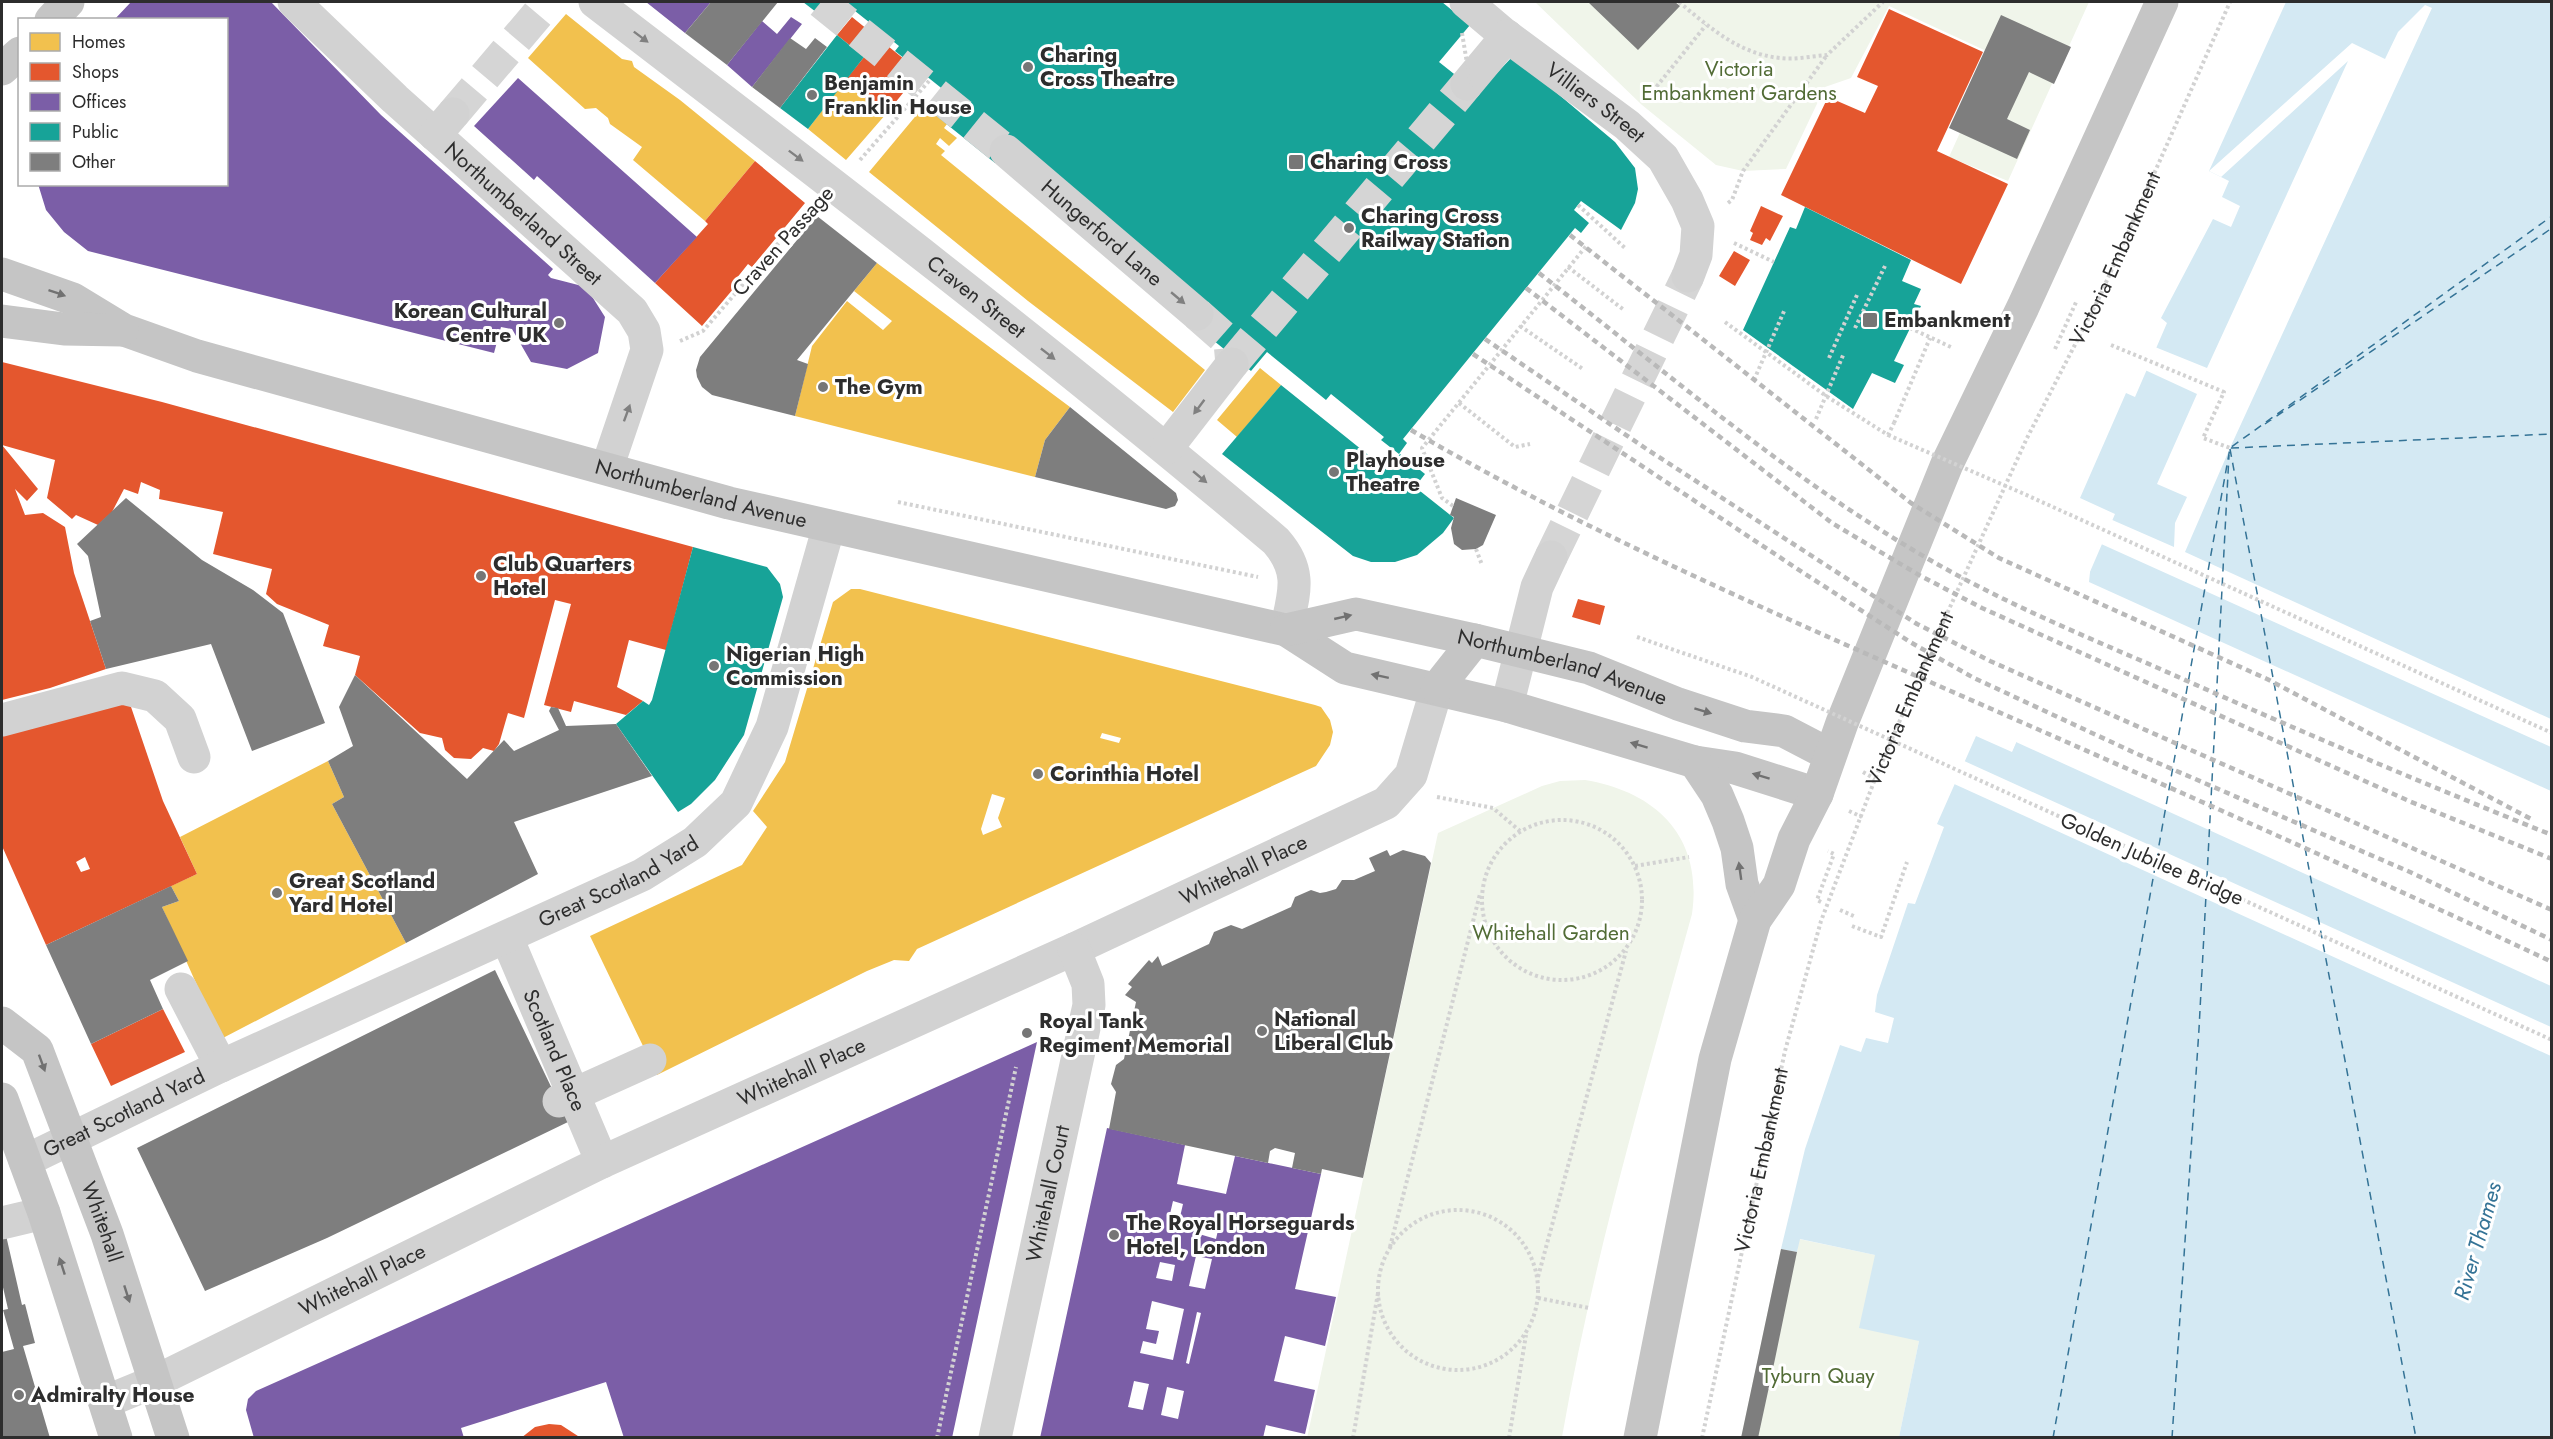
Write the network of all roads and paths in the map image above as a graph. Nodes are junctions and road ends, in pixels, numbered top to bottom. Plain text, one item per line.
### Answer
1 (68, 2) edge
2 (294, 2) edge
3 (595, 2) edge
4 (1466, 2) edge
5 (1679, 2) edge
6 (1883, 2) edge
7 (2162, 2) edge
8 (2230, 2) edge
9 (53, 18) edge
10 (1706, 25) junction
11 (1462, 33) dead end
12 (1507, 36) junction
13 (18, 55) edge
14 (1827, 55) junction
15 (2, 69) edge
16 (929, 81) dead end
17 (1469, 85) joint
18 (1656, 88) dead end
19 (1006, 151) tunnel mouth
20 (1743, 171) dead end
21 (833, 184) junction
22 (1578, 205) dead end
23 (1698, 226) junction
24 (1587, 245) dead end
25 (1625, 248) dead end
26 (1774, 262) dead end
27 (1885, 266) dead end
28 (1568, 267) junction
29 (2, 274) edge
30 (1688, 276) tunnel mouth
31 (1857, 295) dead end
32 (2077, 300) dead end
33 (1785, 309) dead end
34 (1624, 310) dead end
35 (1197, 314) tunnel mouth
36 (2, 321) edge
37 (1725, 322) dead end
38 (1520, 326) junction
39 (1855, 328) dead end
40 (1910, 328) dead end
41 (124, 330) junction
42 (1930, 338) junction
43 (2111, 345) dead end
44 (1953, 348) dead end
45 (2055, 349) dead end
46 (647, 350) junction
47 (1844, 353) dead end
48 (1829, 358) dead end
49 (1232, 364) dead end
50 (1583, 369) dead end
51 (1754, 380) dead end
52 (1459, 403) junction
53 (1816, 419) dead end
54 (1888, 435) junction
55 (1530, 444) dead end
56 (1167, 448) junction
57 (2230, 448) dead end
58 (607, 468) junction
59 (1453, 506) dead end
60 (828, 525) junction
61 (1476, 549) dead end
62 (1551, 557) tunnel mouth
63 (1482, 565) dead end
64 (1286, 630) junction
65 (1637, 637) dead end
66 (1475, 640) junction
67 (1522, 651) junction
68 (1437, 688) junction
69 (1507, 706) junction
70 (2, 720) edge
71 (2552, 733) edge
72 (194, 758) dead end
73 (1695, 762) junction
74 (1844, 762) junction
75 (1875, 778) junction
76 (1432, 796) dead end
77 (1829, 801) junction
78 (1862, 817) junction
79 (1520, 831) junction
80 (1834, 854) dead end
81 (1689, 857) dead end
82 (1907, 862) dead end
83 (1635, 866) junction
84 (1482, 886) junction
85 (1821, 902) dead end
86 (1840, 910) dead end
87 (1856, 917) dead end
88 (1755, 920) junction
89 (1852, 926) dead end
90 (507, 938) junction
91 (1074, 949) junction
92 (1627, 949) junction
93 (181, 989) dead end
94 (2, 1023) edge
95 (2552, 1040) edge
96 (650, 1060) dead end
97 (221, 1066) junction
98 (1016, 1067) dead end
99 (2, 1098) edge
100 (558, 1101) dead end
101 (73, 1140) junction
102 (25, 1161) junction
103 (602, 1162) junction
104 (44, 1213) junction
105 (2, 1223) edge
106 (1389, 1251) junction
107 (1538, 1278) junction
108 (1378, 1288) junction
109 (1538, 1298) junction
110 (1589, 1308) dead end
111 (1526, 1333) junction
112 (156, 1381) junction
113 (105, 1402) junction
114 (116, 1437) edge
115 (173, 1437) edge
116 (937, 1437) edge
117 (995, 1437) edge
118 (1353, 1437) edge
119 (1509, 1437) edge
120 (1640, 1437) edge
121 (1702, 1437) edge

1 - 9 main road
2 - 46 street, Northumberland Street
3 -> 21 street, Craven Street
4 - 12 street, Villiers Street
5 - 10 path
6 - 14 path
7 - 74 main road
8 - 75 path, Victoria Embankment
10 - 14 path
10 - 18 path
11 - 17 path, bridge
12 - 17 street
12 - 23 street, Villiers Street
13 - 15 main road
14 - 20 path
16 - 21 path, Craven Passage
19 -> 35 street, Hungerford Lane
21 - 46 path, Craven Passage
21 -> 56 street, Craven Street
22 - 25 path
23 - 26 path
23 - 30 street
24 - 28 path
27 - 39 path
28 - 34 path
28 - 38 path
29 -> 41 main road, Northumberland Avenue
31 - 48 path
32 - 45 path
33 - 51 path
36 - 41 main road, Northumberland Avenue
37 - 54 path, bridge
38 - 50 path
38 - 52 path
40 - 42 path
41 - 58 main road, Northumberland Avenue
42 - 44 path
42 - 54 path, bridge
43 - 57 path
58 -> 46 street
47 - 53 path
49 -> 56 street
52 - 55 path
52 - 59 path
54 - 71 path, bridge
56 -> 64 street, Craven Street
58 - 60 main road, Northumberland Avenue
60 - 64 main road, Northumberland Avenue
60 - 90 street, Great Scotland Yard
61 - 63 path
62 - 67 street
64 -> 66 main road, Northumberland Avenue
68 -> 64 main road, Northumberland Avenue
65 - 95 path, Golden Jubilee Bridge, bridge
66 - 67 main road, Northumberland Avenue
66 - 68 main road
67 - 69 street
67 -> 74 main road, Northumberland Avenue
68 - 69 main road, Northumberland Avenue
68 - 91 street, Whitehall Place
73 -> 69 main road, Northumberland Avenue
70 - 72 street
77 -> 73 main road, Northumberland Avenue
88 -> 73 main road
74 - 75 path
74 - 77 main road
75 - 78 path, Victoria Embankment
76 - 79 path
77 - 78 path
77 - 88 main road
78 - 121 path, Victoria Embankment
79 - 83 path
79 - 84 path
80 - 85 path
81 - 83 path
82 - 89 path
83 - 92 path
84 - 92 path
84 - 106 path
86 - 87 path
88 - 120 main road
90 - 97 street, Great Scotland Yard
90 - 103 street, Scotland Place
91 - 103 street, Whitehall Place
91 - 117 street, Whitehall Court
92 - 107 path
93 - 97 street, Great Scotland Yard
94 -> 101 main road, Whitehall
96 - 100 street, bridge
97 - 101 street, Great Scotland Yard
98 - 116 path
99 - 102 main road
101 - 102 street, Great Scotland Yard
101 -> 112 main road, Whitehall
102 - 104 main road
103 - 112 street, Whitehall Place
104 - 105 street
113 -> 104 main road
106 - 107 path
106 - 108 path
107 - 109 path
108 - 111 path
108 - 118 path
109 - 110 path
109 - 111 path
111 - 119 path
112 - 113 street, Whitehall Place
112 - 115 main road, Whitehall
113 - 114 main road

